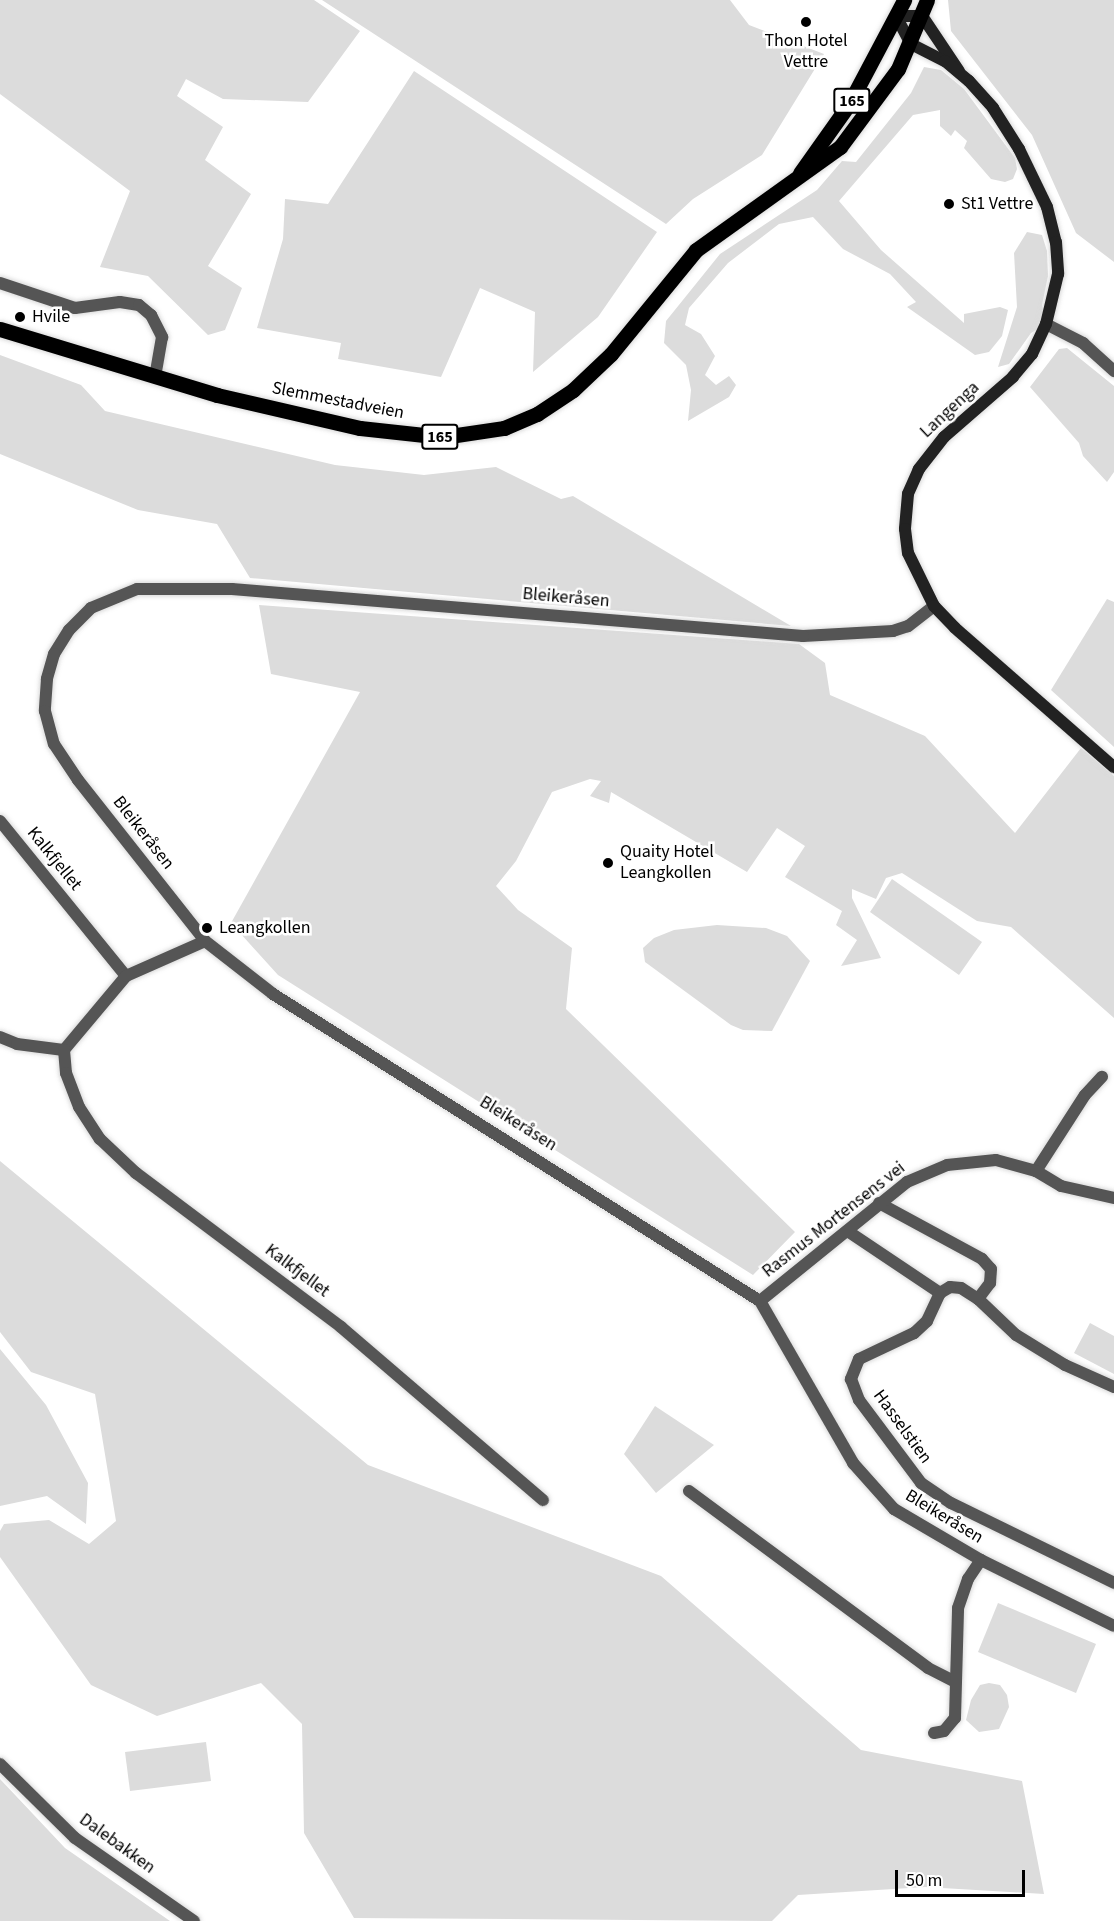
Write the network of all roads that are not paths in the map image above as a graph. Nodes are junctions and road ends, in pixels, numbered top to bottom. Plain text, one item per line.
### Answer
1 (903, 0) edge
2 (927, 0) edge
3 (896, 16) junction
4 (922, 16) junction
5 (911, 44) junction
6 (959, 71) junction
7 (797, 178) junction
8 (0, 283) edge
9 (1046, 324) junction
10 (0, 329) edge
11 (1114, 371) edge
12 (155, 377) junction
13 (934, 606) junction
14 (1114, 766) edge
15 (0, 821) edge
16 (205, 941) junction
17 (126, 976) junction
18 (0, 1037) edge
19 (64, 1050) junction
20 (1102, 1077) dead end
21 (1036, 1171) junction
22 (1114, 1197) edge
23 (879, 1203) junction
24 (849, 1232) junction
25 (940, 1293) junction
26 (978, 1299) junction
27 (760, 1301) junction
28 (1114, 1387) edge
29 (689, 1491) dead end
30 (543, 1500) dead end
31 (981, 1560) junction
32 (1114, 1583) edge
33 (1114, 1626) edge
34 (954, 1681) junction
35 (934, 1733) dead end
36 (0, 1764) edge
37 (194, 1921) edge

1 - 3 main road, Slemmestadveien / 165
2 - 4 main road, Slemmestadveien / 165
3 - 4 main road
3 - 5 main road
3 - 7 main road, Slemmestadveien / 165
4 - 5 main road, Slemmestadveien / 165
4 - 6 main road, Langenga
5 - 6 main road, Langenga
5 - 7 main road, Slemmestadveien / 165
6 - 9 main road, Langenga
7 - 12 main road, Slemmestadveien / 165
8 - 12 street
9 - 11 street
9 - 13 main road, Langenga
10 - 12 main road, Slemmestadveien / 165
13 - 14 main road, Langenga
13 - 16 street, Bleikeråsen
15 - 17 street, Kalkfjellet
16 - 17 street
16 - 27 street, Bleikeråsen
17 - 19 street
18 - 19 street
19 - 30 street, Kalkfjellet
20 - 21 street
21 - 22 street, Rasmus Mortensens vei
21 - 23 street, Rasmus Mortensens vei
23 - 24 street, Rasmus Mortensens vei
23 - 26 street
24 - 25 street
24 - 27 street, Rasmus Mortensens vei
25 - 26 street
25 - 32 street, Hasselstien
26 - 28 street
27 - 31 street, Bleikeråsen
29 - 34 street
31 - 33 street, Bleikeråsen
31 - 34 street, Bleikeråsen
34 - 35 street, Bleikeråsen
36 - 37 street, Dalebakken

